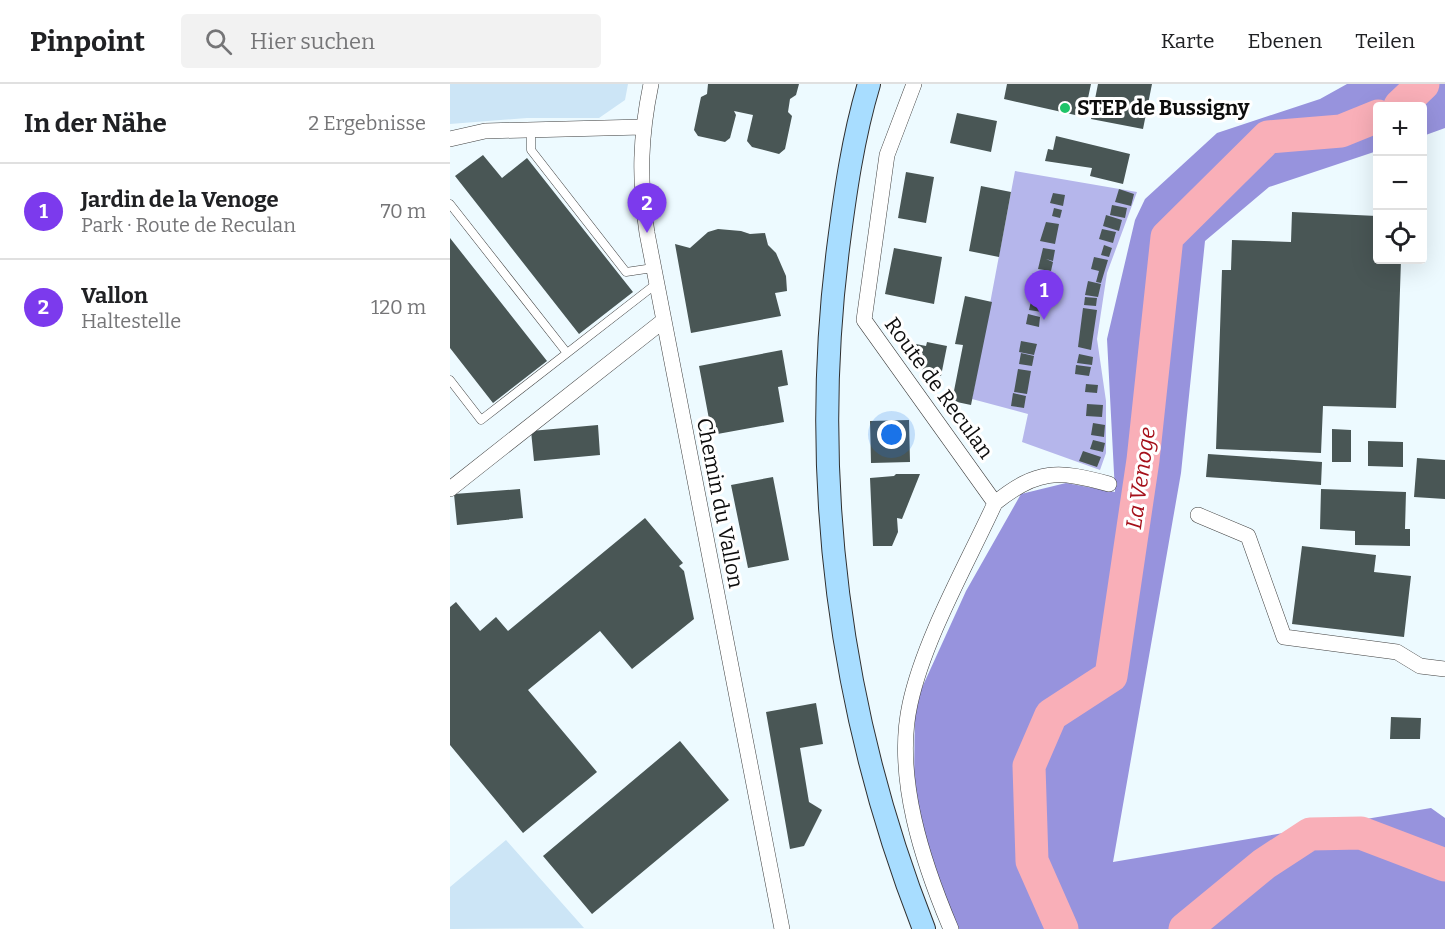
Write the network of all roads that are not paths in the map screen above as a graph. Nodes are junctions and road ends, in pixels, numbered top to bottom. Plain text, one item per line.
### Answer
1 (651, 84) edge
2 (869, 84) edge
3 (914, 84) edge
4 (642, 127) junction
5 (531, 128) junction
6 (450, 139) edge
7 (450, 204) edge
8 (653, 268) junction
9 (656, 284) junction
10 (663, 321) junction
11 (567, 353) junction
12 (450, 380) edge
13 (1109, 484) dead end
14 (450, 489) edge
15 (995, 503) junction
16 (1198, 515) dead end
17 (1440, 668) edge
18 (782, 929) edge
19 (924, 929) edge
20 (951, 929) edge

1 - 4 street, Chemin du Vallon
2 - 19 main road
3 - 15 street, Route de Reculan
4 - 5 street
4 - 8 street, Chemin du Vallon
5 - 6 street
5 - 8 lane
7 - 11 lane
8 - 9 street, Chemin du Vallon
9 - 10 street, Chemin du Vallon
9 - 11 lane
10 - 14 street
10 - 18 street, Chemin du Vallon
11 - 12 lane
13 - 15 street
15 - 20 street
16 - 17 street

